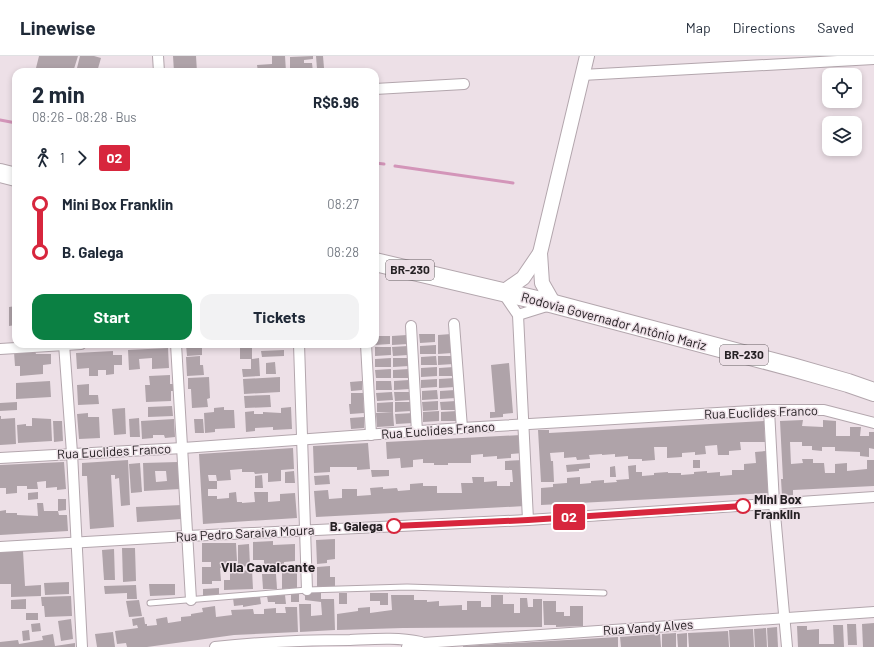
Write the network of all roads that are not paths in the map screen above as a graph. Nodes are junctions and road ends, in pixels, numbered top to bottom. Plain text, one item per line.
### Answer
1 (158, 56) edge
2 (587, 56) edge
3 (874, 59) edge
4 (159, 68) edge
5 (582, 75) junction
6 (464, 84) dead end
7 (379, 89) edge
8 (0, 173) edge
9 (12, 176) edge
10 (379, 263) edge
11 (532, 284) junction
12 (502, 292) junction
13 (554, 304) junction
14 (518, 315) junction
15 (454, 324) dead end
16 (411, 326) dead end
17 (16, 348) edge
18 (64, 348) edge
19 (176, 348) edge
20 (298, 348) edge
21 (366, 348) edge
22 (0, 349) edge
23 (874, 392) edge
24 (769, 410) junction
25 (874, 423) edge
26 (524, 424) junction
27 (462, 428) junction
28 (417, 432) junction
29 (371, 435) junction
30 (303, 440) junction
31 (183, 448) junction
32 (72, 453) junction
33 (0, 458) edge
34 (874, 498) edge
35 (774, 504) junction
36 (528, 520) junction
37 (306, 531) junction
38 (188, 536) junction
39 (77, 542) junction
40 (0, 547) edge
41 (307, 590) junction
42 (604, 593) dead end
43 (191, 600) junction
44 (150, 603) dead end
45 (874, 612) edge
46 (784, 618) junction
47 (423, 643) junction
48 (317, 644) edge
49 (237, 646) edge
50 (82, 647) edge
51 (215, 647) edge
52 (407, 647) edge
53 (786, 647) edge

1 - 4 street
2 - 5 main road
3 - 5 street
5 - 11 main road
6 - 7 street
8 - 9 highway
10 - 12 highway, Rodovia Governador Antônio Mariz / BR-230
11 - 12 main road
11 - 13 main road
12 - 13 highway, Rodovia Governador Antônio Mariz / BR-230
12 - 14 street
13 - 14 street
13 - 23 highway, Rodovia Governador Antônio Mariz / BR-230
14 - 26 street
15 - 27 street
16 - 28 street
17 - 22 street
18 - 32 street
19 - 31 street
20 - 30 street
21 - 29 street
24 - 25 street, Rua Euclides Franco
24 - 26 street, Rua Euclides Franco
24 - 35 street
26 - 27 street, Rua Euclides Franco
26 - 36 street
27 - 28 street, Rua Euclides Franco
28 - 29 street, Rua Euclides Franco
29 - 30 street, Rua Euclides Franco
30 - 31 street, Rua Euclides Franco
30 - 37 street
31 - 32 street, Rua Euclides Franco
31 - 38 street
32 - 33 street, Rua Euclides Franco
32 - 39 street
34 - 35 street, Rua Pedro Saraiva Moura
35 - 36 street, Rua Pedro Saraiva Moura
35 - 46 street
36 - 37 street, Rua Pedro Saraiva Moura
37 - 38 street, Rua Pedro Saraiva Moura
37 - 41 street
38 - 39 street, Rua Pedro Saraiva Moura
38 - 43 street
39 - 40 street, Rua Pedro Saraiva Moura
39 - 50 street
41 - 42 lane
41 - 43 lane
43 - 44 lane
45 - 46 street, Rua Vandy Alves
46 - 47 street, Rua Vandy Alves
46 - 53 street
47 - 48 street, Rua Vandy Alves
47 - 52 street, Rua Vandy Alves
48 - 49 street, Rua Vandy Alves
49 - 51 street, Rua Vandy Alves

